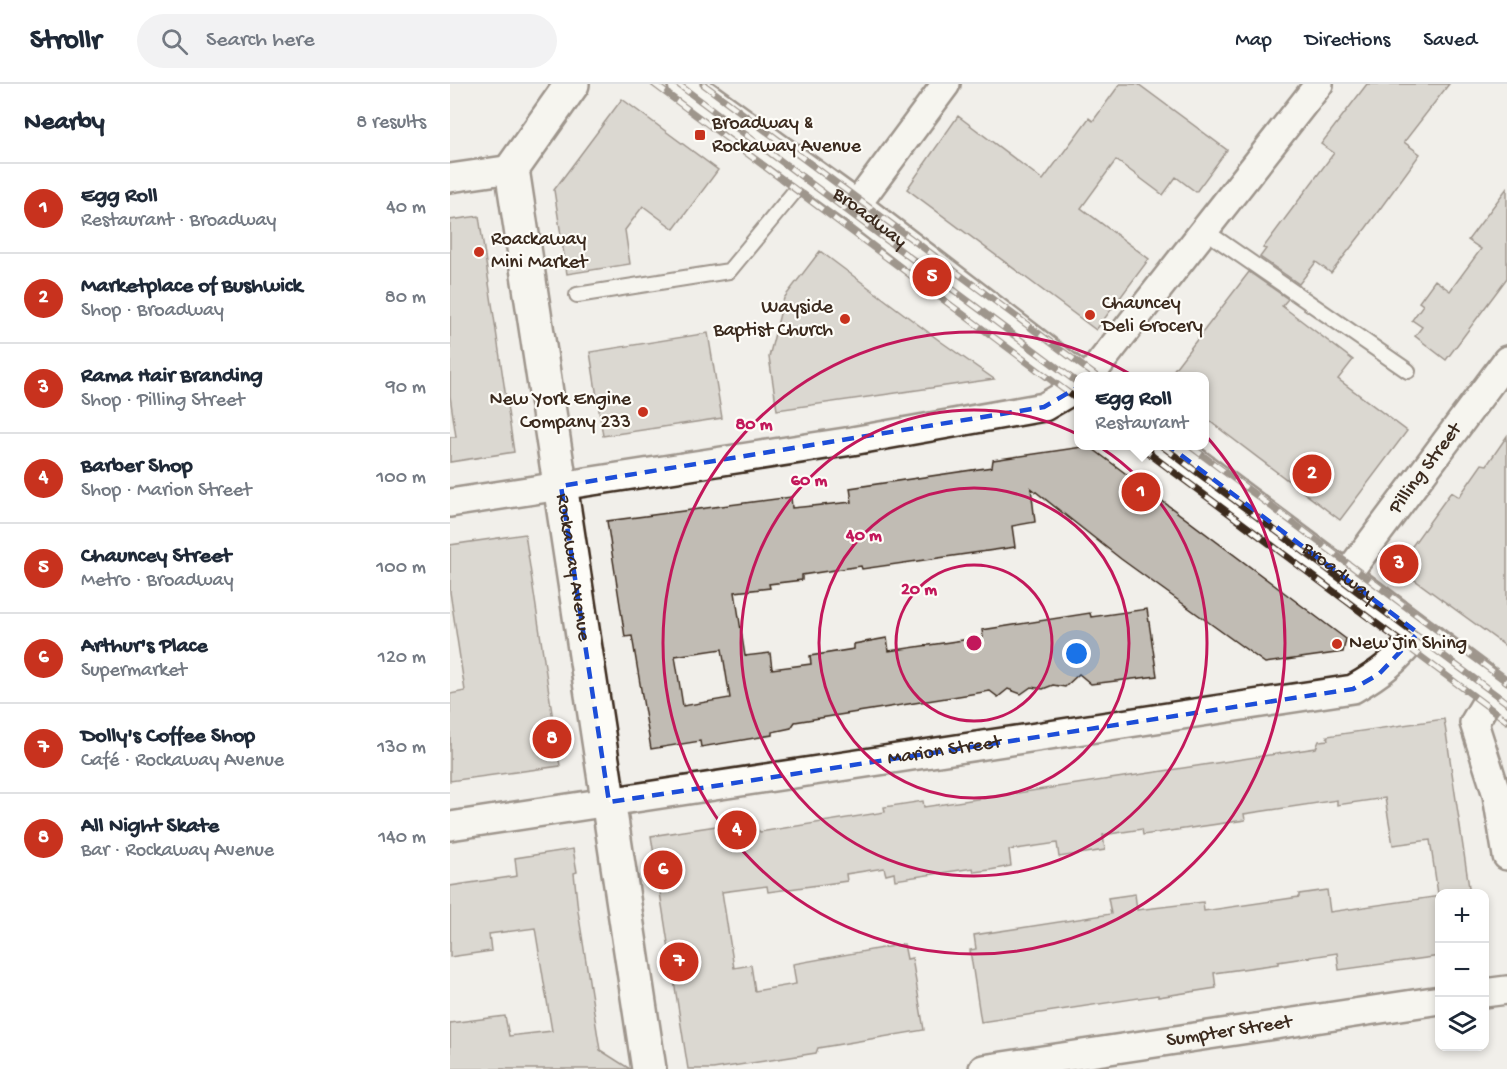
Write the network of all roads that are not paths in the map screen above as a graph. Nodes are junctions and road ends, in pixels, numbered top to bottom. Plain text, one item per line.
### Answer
1 (572, 84) edge
2 (685, 84) edge
3 (946, 84) edge
4 (1319, 84) edge
5 (512, 169) junction
6 (809, 174) junction
7 (450, 178) edge
8 (855, 207) junction
9 (1204, 230) junction
10 (577, 295) dead end
11 (1507, 360) edge
12 (1408, 370) dead end
13 (1093, 372) edge
14 (1074, 375) edge
15 (1074, 389) edge
16 (1174, 450) edge
17 (561, 486) junction
18 (450, 502) edge
19 (1345, 577) junction
20 (1418, 633) junction
21 (1501, 694) edge
22 (1502, 784) edge
23 (609, 802) junction
24 (450, 826) edge
25 (1507, 856) edge
26 (1507, 990) edge
27 (1489, 992) edge
28 (1435, 1001) edge
29 (649, 1069) edge
30 (982, 1069) edge

1 - 5 main road
2 - 6 main road, Broadway
3 - 8 street
4 - 9 street
5 - 7 street
5 - 17 main road, Rockaway Avenue
6 - 8 main road, Broadway
6 - 10 lane
8 - 14 main road, Broadway
9 - 12 lane
9 - 13 street
11 - 19 street, Pilling Street
15 - 17 street
16 - 19 main road, Broadway
17 - 18 street
17 - 23 main road, Rockaway Avenue
19 - 20 main road, Broadway
20 - 21 main road, Broadway
20 - 23 street, Marion Street
21 - 22 street
22 - 25 street
23 - 24 street, Marion Street
23 - 29 main road, Rockaway Avenue
26 - 27 street
28 - 30 street, Sumpter Street

